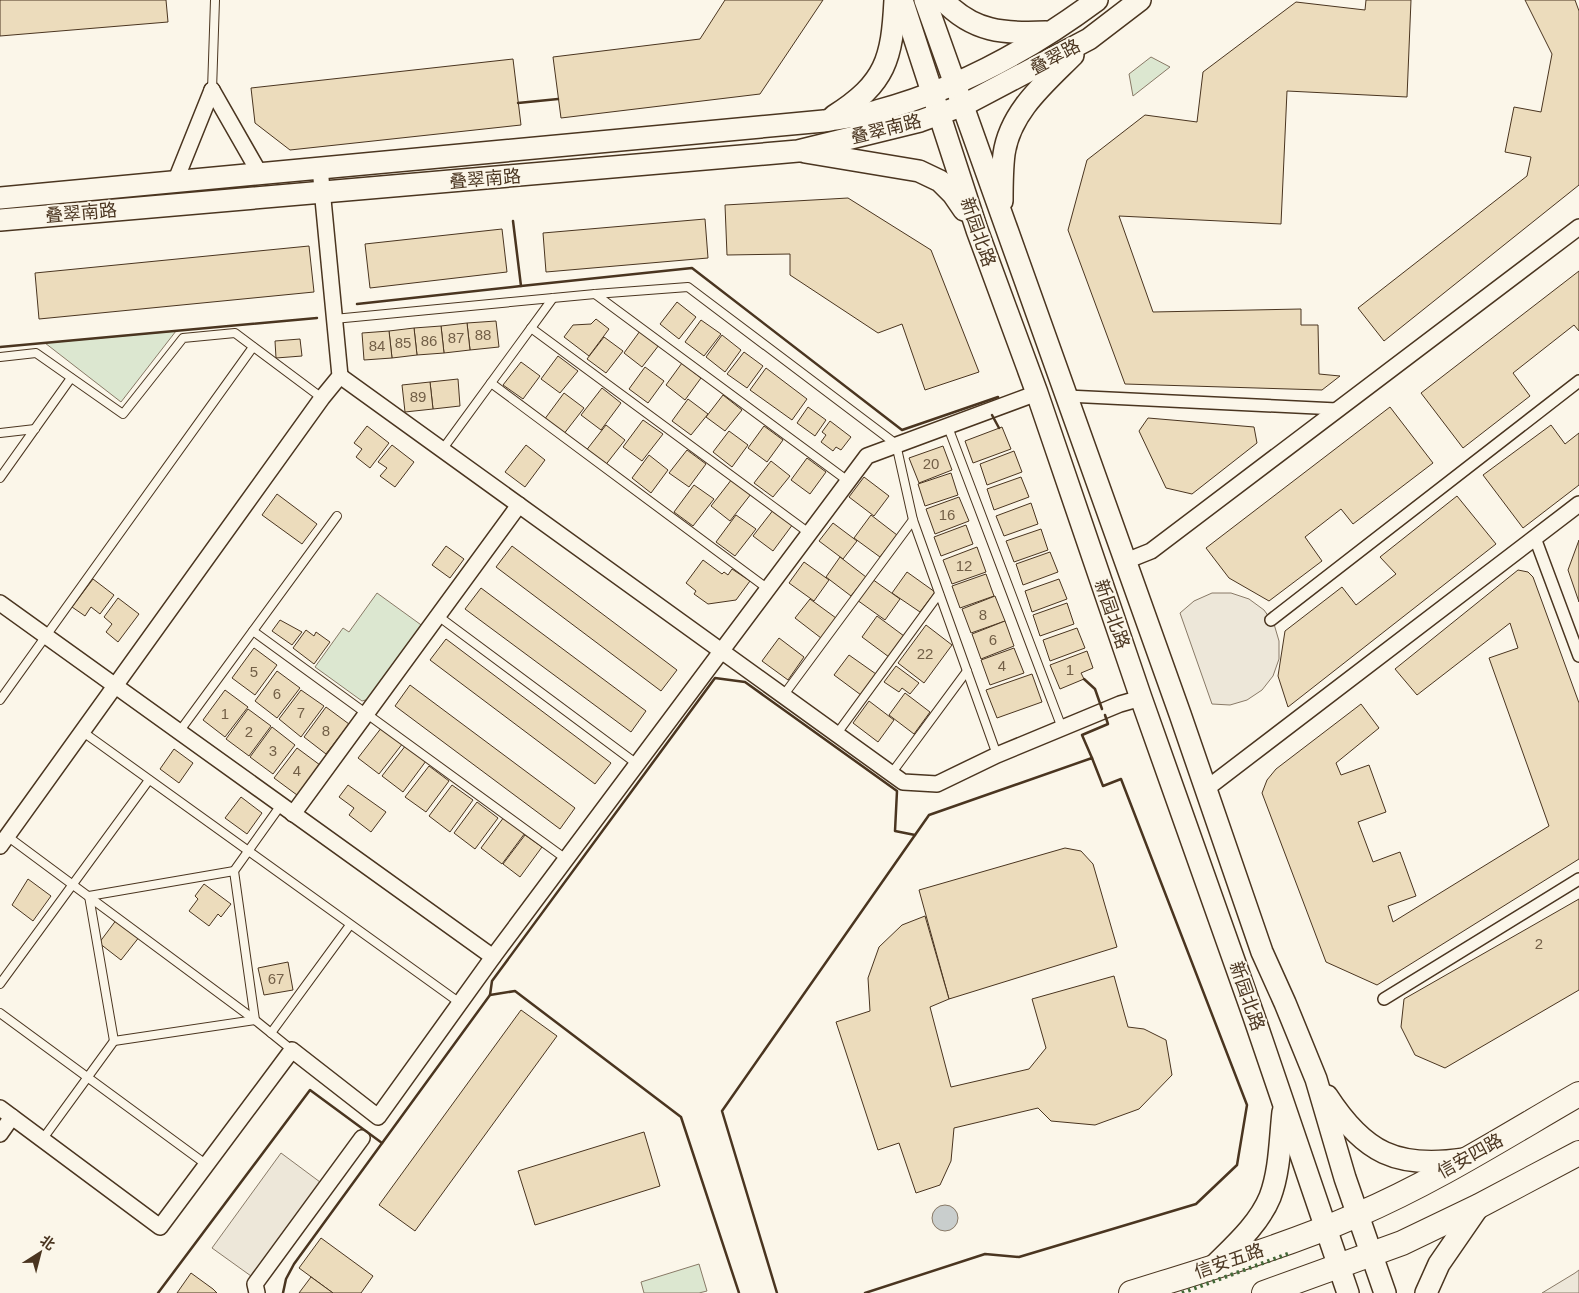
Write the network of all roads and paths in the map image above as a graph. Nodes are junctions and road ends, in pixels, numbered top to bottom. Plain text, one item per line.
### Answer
1 (215, 0) edge
2 (895, 0) edge
3 (902, 0) edge
4 (925, 0) edge
5 (943, 0) edge
6 (1097, 0) edge
7 (1134, 2) edge
8 (1053, 32) junction
9 (1089, 39) junction
10 (956, 83) junction
11 (212, 90) junction
12 (933, 92) junction
13 (964, 105) junction
14 (939, 114) junction
15 (824, 121) junction
16 (795, 124) junction
17 (798, 151) junction
18 (320, 168) junction
19 (260, 174) junction
20 (175, 182) junction
21 (322, 193) junction
22 (0, 198) edge
23 (264, 198) junction
24 (177, 205) junction
25 (1002, 214) junction
26 (0, 220) edge
27 (1579, 227) edge
28 (977, 230) junction
29 (1022, 269) junction
30 (995, 278) junction
31 (595, 294) junction
32 (553, 298) junction
33 (334, 319) junction
34 (531, 328) junction
35 (254, 347) junction
36 (0, 357) edge
37 (340, 376) junction
38 (71, 378) junction
39 (1579, 382) edge
40 (491, 383) junction
41 (1037, 393) junction
42 (1067, 396) junction
43 (322, 398) junction
44 (1337, 410) junction
45 (948, 427) junction
46 (35, 429) junction
47 (0, 433) edge
48 (896, 444) junction
49 (442, 450) junction
50 (0, 478) edge
51 (848, 481) junction
52 (1579, 504) edge
53 (519, 505) junction
54 (337, 516) dead end
55 (913, 520) junction
56 (809, 533) junction
57 (1535, 538) junction
58 (1126, 561) junction
59 (768, 589) junction
60 (939, 594) junction
61 (0, 603) edge
62 (438, 616) junction
63 (1271, 620) dead end
64 (253, 630) junction
65 (46, 636) junction
66 (721, 652) junction
67 (1579, 656) edge
68 (967, 671) junction
69 (116, 686) junction
70 (3, 689) edge
71 (783, 696) junction
72 (1141, 698) junction
73 (0, 700) edge
74 (367, 713) junction
75 (1062, 728) junction
76 (83, 732) junction
77 (179, 732) junction
78 (836, 735) junction
79 (997, 755) junction
80 (637, 764) junction
81 (891, 774) junction
82 (149, 780) junction
83 (1206, 788) junction
84 (287, 810) junction
85 (4, 841) edge
86 (249, 850) junction
87 (566, 859) junction
88 (234, 871) junction
89 (1579, 878) edge
90 (73, 884) junction
91 (89, 896) junction
92 (350, 925) junction
93 (494, 957) junction
94 (0, 984) edge
95 (1384, 999) dead end
96 (460, 1003) junction
97 (1285, 1003) junction
98 (0, 1013) edge
99 (1254, 1014) junction
100 (255, 1020) junction
101 (271, 1032) junction
102 (114, 1041) junction
103 (292, 1050) junction
104 (88, 1077) junction
105 (1316, 1079) junction
106 (1579, 1094) edge
107 (1284, 1107) junction
108 (6, 1113) edge
109 (0, 1134) edge
110 (362, 1138) dead end
111 (42, 1140) junction
112 (1579, 1153) edge
113 (1468, 1158) junction
114 (207, 1165) junction
115 (1480, 1206) junction
116 (1358, 1214) junction
117 (1326, 1228) junction
118 (1370, 1254) junction
119 (1339, 1265) junction
120 (1214, 1266) junction
121 (257, 1293) edge
122 (1131, 1293) edge
123 (1264, 1293) edge
124 (1348, 1293) edge
125 (1385, 1293) edge
126 (1426, 1293) edge

1 - 11 lane
2 - 15 main road
3 - 12 main road, 新园北路
4 - 10 main road, 新园北路
5 - 8 main road
6 - 8 main road, 叠翠路
7 - 9 main road, 叠翠路
8 - 10 main road, 叠翠路
9 - 13 main road, 叠翠路
9 - 25 main road
10 - 12 main road, 叠翠南路
10 - 13 main road, 新园北路
11 - 19 street
11 - 20 street
12 - 14 main road, 新园北路
12 - 15 main road, 叠翠南路
13 - 14 main road, 叠翠南路
13 - 25 main road, 新园北路
14 - 17 main road, 叠翠南路
14 - 28 main road, 新园北路
15 - 16 main road, 叠翠南路
16 - 17 main road
16 - 18 main road, 叠翠南路
17 - 21 main road, 叠翠南路
17 - 28 main road
18 - 19 main road, 叠翠南路
18 - 21 street
19 - 20 main road, 叠翠南路
19 - 23 main road
20 - 22 main road, 叠翠南路
20 - 24 main road
21 - 23 main road, 叠翠南路
21 - 33 street
23 - 24 main road, 叠翠南路
24 - 26 main road, 叠翠南路
25 - 29 main road, 新园北路
27 - 44 street
28 - 30 main road, 新园北路
29 - 30 main road
29 - 42 main road, 新园北路
30 - 41 main road, 新园北路
31 - 32 lane
31 - 48 lane
31 - 51 lane
32 - 33 lane
32 - 34 lane
33 - 37 street
34 - 40 lane
34 - 56 lane
35 - 38 lane
35 - 43 lane
35 - 65 lane
36 - 38 lane
37 - 43 street
37 - 49 street
38 - 46 lane
39 - 63 street
40 - 49 lane
40 - 59 lane
41 - 45 street
41 - 72 main road, 新园北路
42 - 44 street
42 - 58 main road, 新园北路
43 - 69 street
44 - 58 street
45 - 48 street
45 - 75 lane
46 - 47 lane
46 - 50 lane
48 - 51 street
48 - 55 lane
49 - 53 street
51 - 56 street
52 - 57 street
53 - 62 street
53 - 66 street
54 - 64 lane
55 - 60 lane
55 - 71 lane
56 - 59 street
57 - 67 street
57 - 83 street
58 - 83 main road, 新园北路
59 - 66 street
60 - 68 lane
60 - 78 lane
61 - 65 street
62 - 74 street
62 - 80 lane
64 - 74 lane
64 - 77 lane
65 - 69 street
65 - 70 lane
66 - 71 street
66 - 80 street
68 - 79 lane
68 - 81 lane
69 - 76 street
69 - 77 street
70 - 73 lane
71 - 78 street
72 - 75 street
72 - 99 main road, 新园北路
74 - 84 street
74 - 87 lane
75 - 79 street
76 - 82 lane
76 - 85 street
77 - 84 street
78 - 81 street
79 - 81 street
80 - 87 street
82 - 86 lane
82 - 90 lane
83 - 97 main road, 新园北路
84 - 86 lane
84 - 93 street
85 - 90 lane
86 - 88 lane
86 - 92 lane
87 - 93 street
88 - 91 lane
88 - 100 lane
89 - 95 street
90 - 91 lane
90 - 94 lane
91 - 100 lane
91 - 102 lane
92 - 96 lane
92 - 101 lane
93 - 96 street
96 - 103 street
97 - 99 main road
97 - 105 main road, 新园北路
98 - 104 lane
99 - 107 main road, 新园北路
100 - 101 lane
100 - 102 lane
101 - 103 lane
102 - 104 lane
103 - 114 street
104 - 111 lane
104 - 114 lane
105 - 113 main road
105 - 116 main road, 新园北路
106 - 113 main road, 信安四路
107 - 117 main road, 新园北路
107 - 120 main road
108 - 109 street
108 - 111 street
110 - 121 street
111 - 114 street
112 - 115 main road
113 - 116 main road, 信安四路
115 - 118 main road
115 - 126 main road
116 - 117 main road, 信安四路
116 - 118 main road, 新园北路
117 - 119 main road, 新园北路
117 - 120 main road, 信安五路
118 - 119 main road
118 - 125 main road, 新园北路
119 - 123 main road
119 - 124 main road, 新园北路
120 - 122 main road, 信安五路

